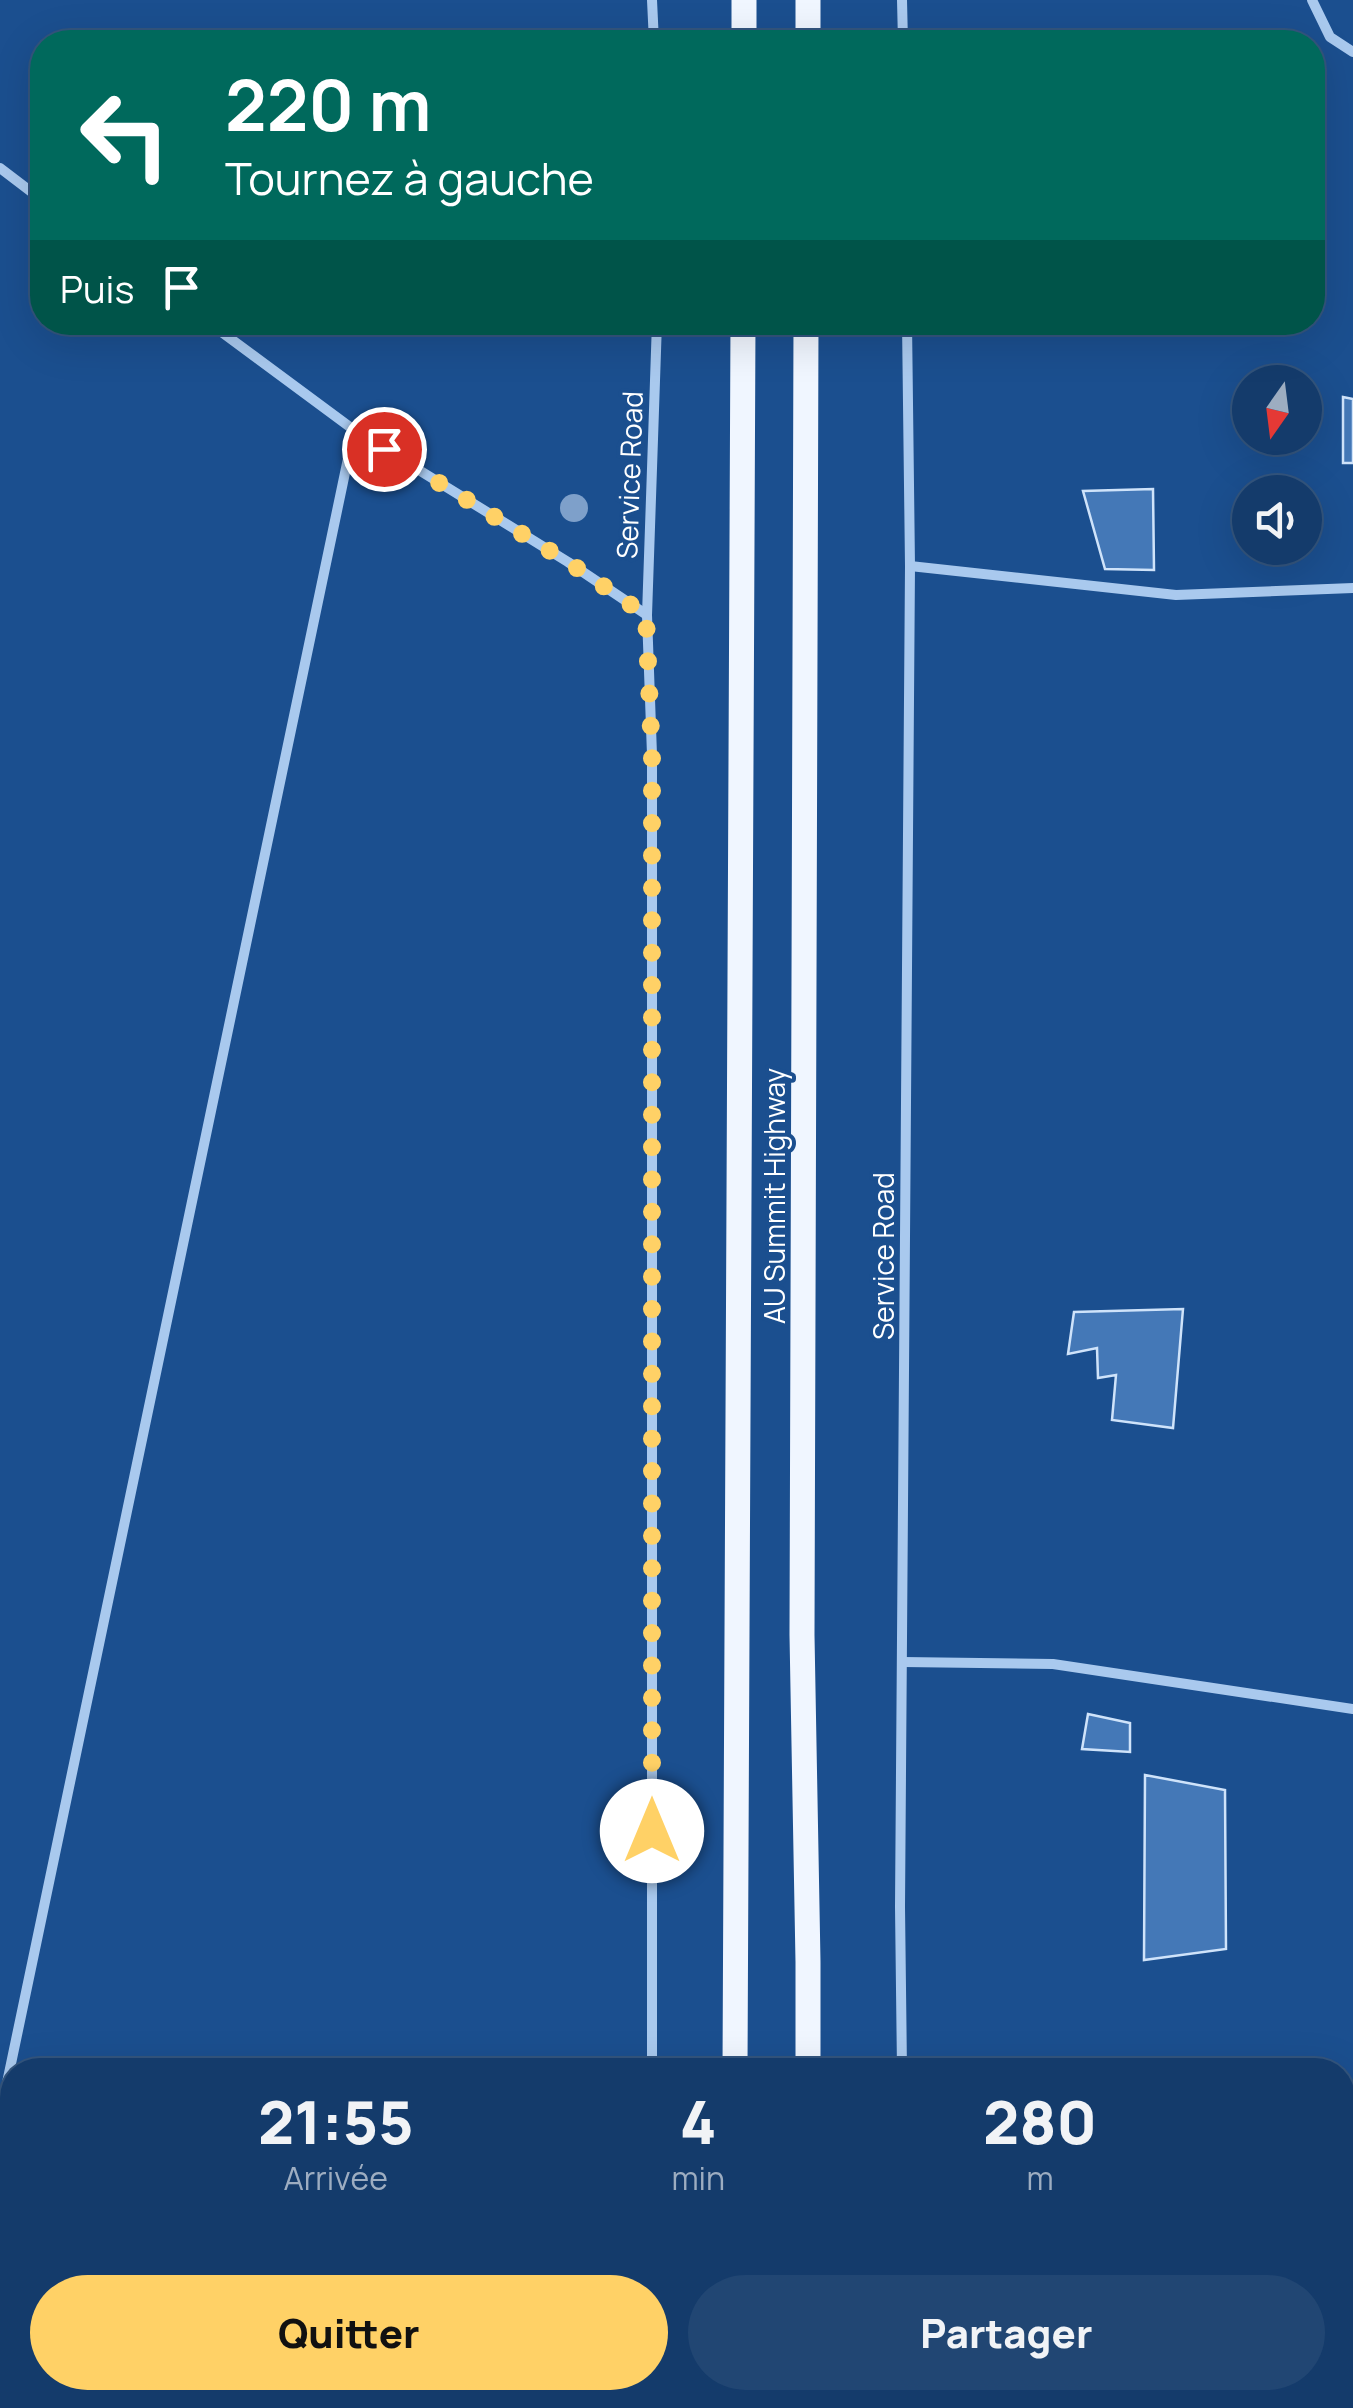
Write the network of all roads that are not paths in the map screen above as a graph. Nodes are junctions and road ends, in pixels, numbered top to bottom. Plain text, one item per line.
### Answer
1 (652, 0) edge
2 (744, 0) edge
3 (808, 0) edge
4 (902, 0) edge
5 (1312, 0) edge
6 (653, 30) edge
7 (744, 30) edge
8 (808, 30) edge
9 (903, 30) edge
10 (1353, 52) edge
11 (0, 168) edge
12 (30, 191) edge
13 (226, 335) edge
14 (657, 335) edge
15 (743, 335) edge
16 (806, 335) edge
17 (907, 335) edge
18 (354, 430) junction
19 (910, 566) junction
20 (1353, 588) edge
21 (646, 615) junction
22 (904, 1662) junction
23 (1353, 1709) edge
24 (12, 2058) edge
25 (652, 2058) edge
26 (735, 2058) edge
27 (808, 2058) edge
28 (902, 2058) edge

1 - 6 street
2 - 7 main road
3 - 8 main road
4 - 9 street
5 - 10 street
11 - 12 street
13 - 18 street
14 - 21 street, Service Road
15 - 26 main road, AU Summit Highway
16 - 27 main road, AU Summit Highway
17 - 19 street, Service Road
18 - 21 street
18 - 24 street
19 - 20 street
19 - 22 street, Service Road
21 - 25 street, Service Road
22 - 23 street
22 - 28 street, Service Road

